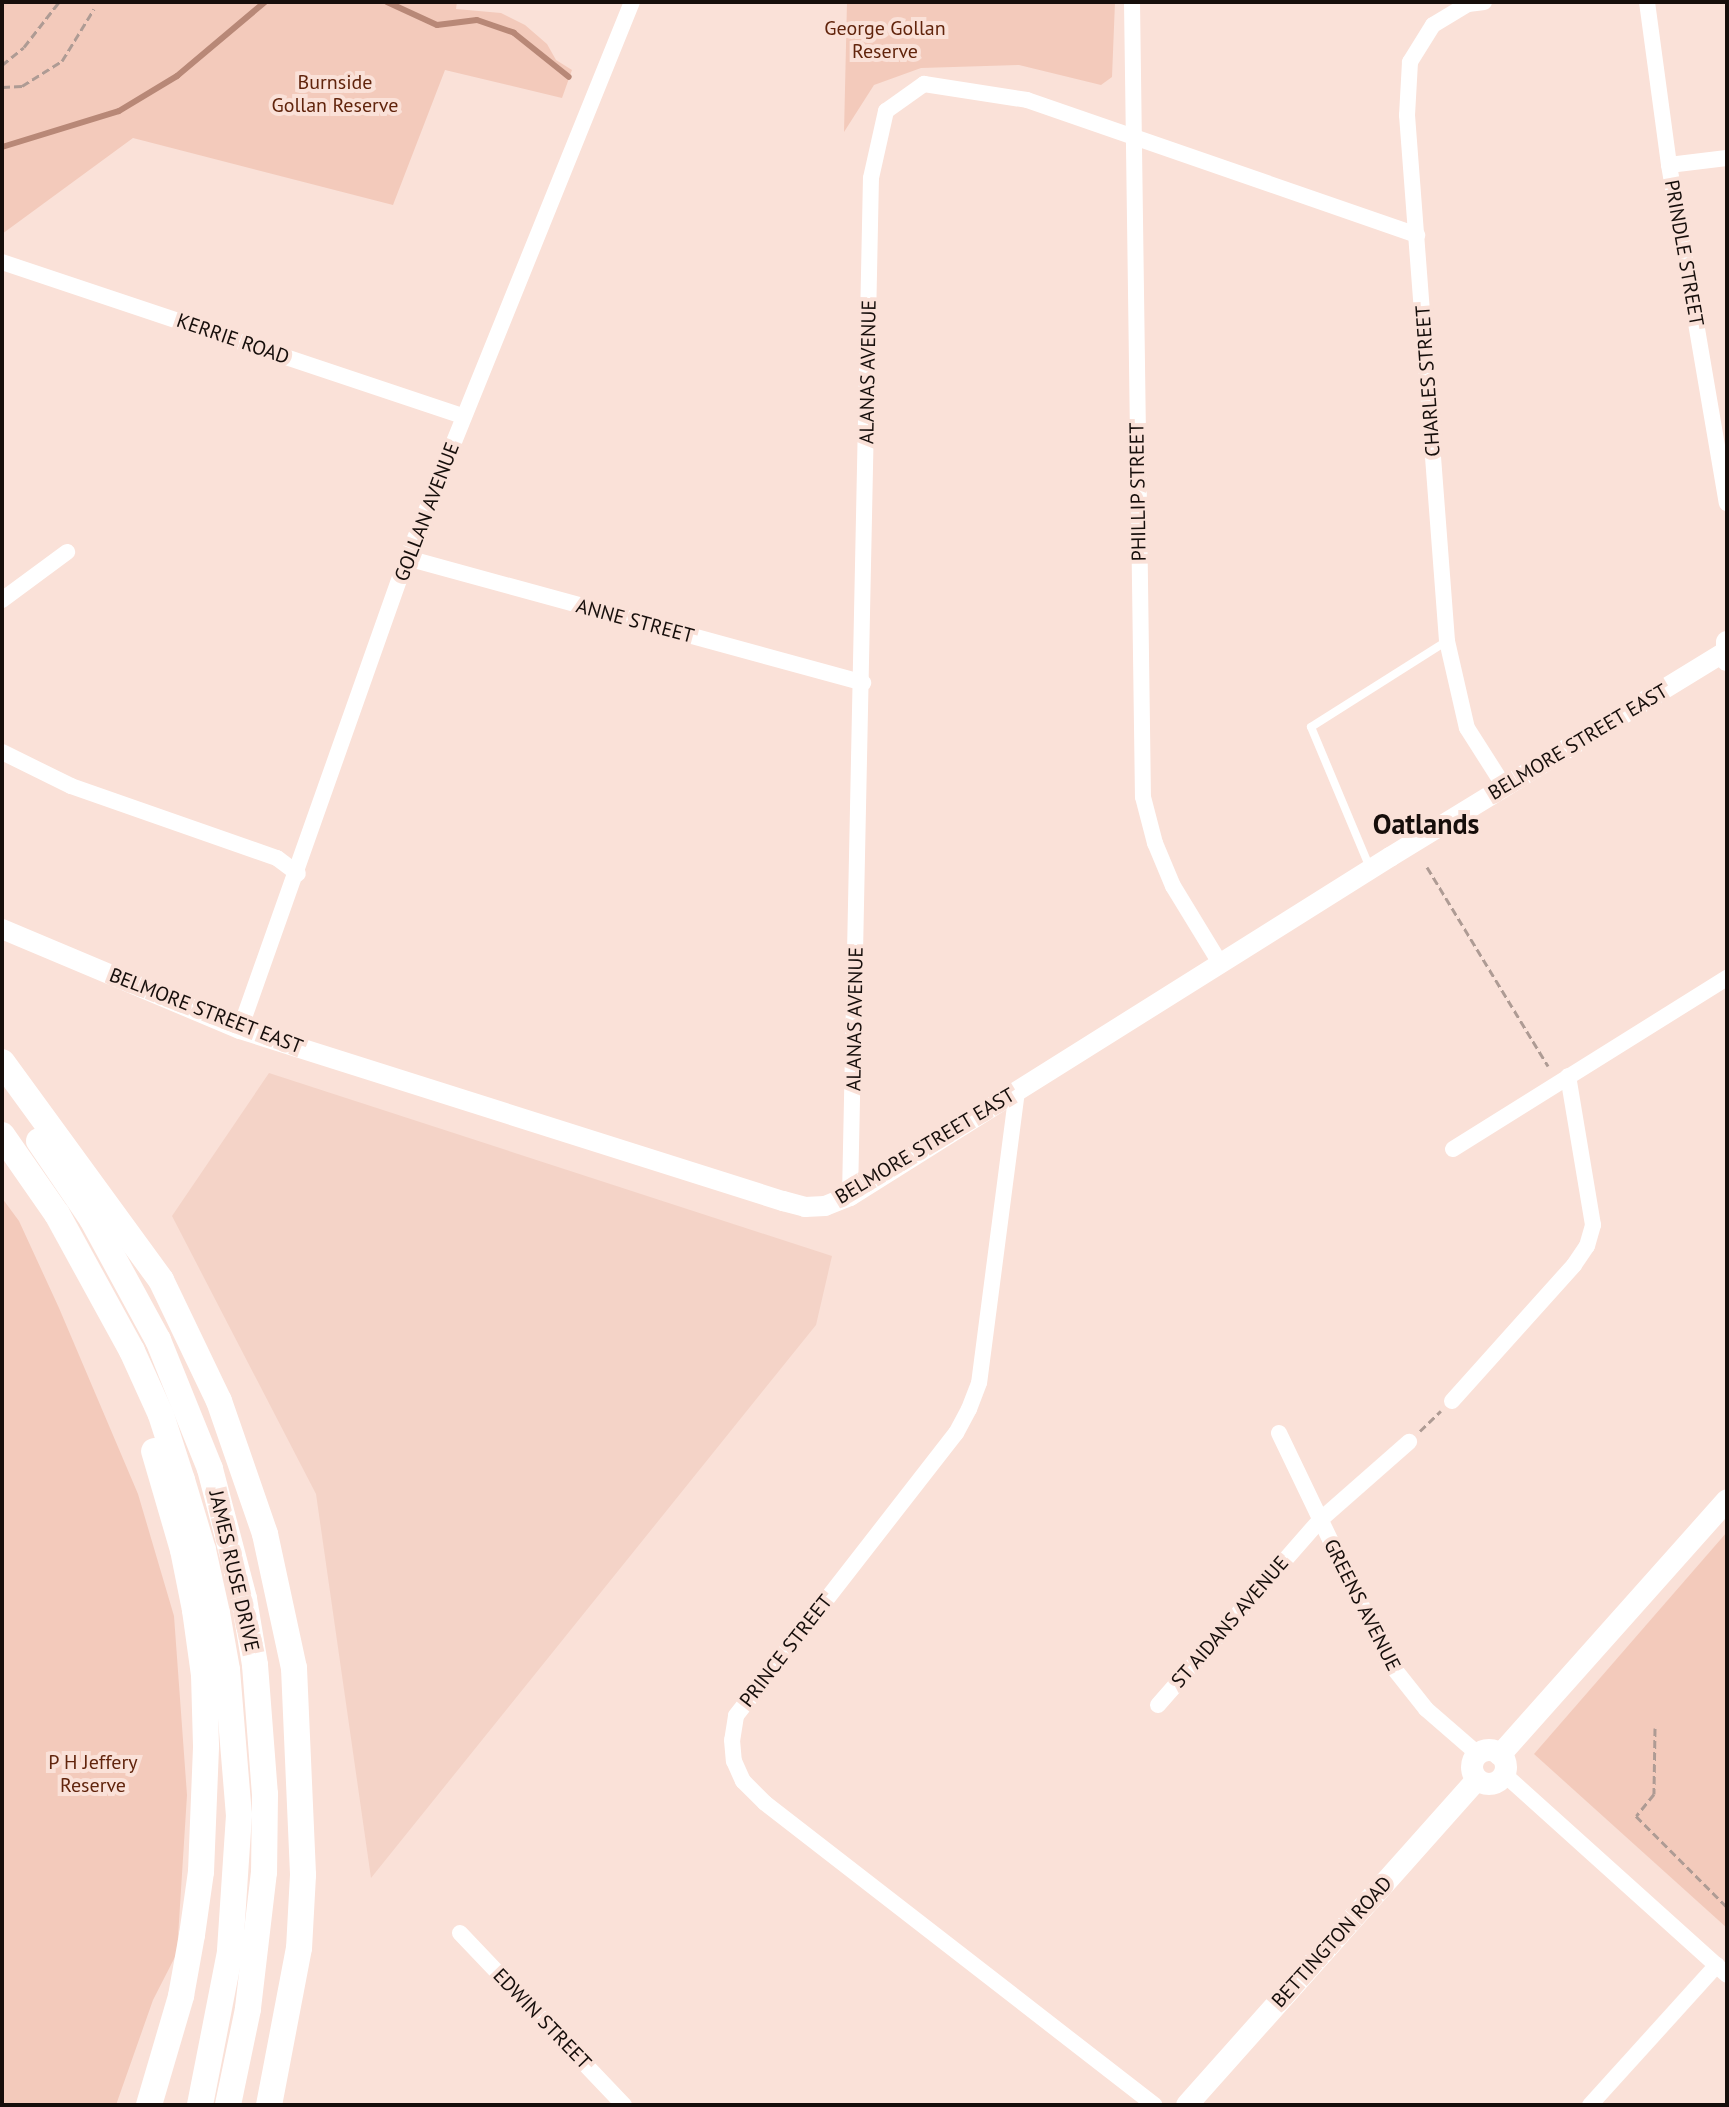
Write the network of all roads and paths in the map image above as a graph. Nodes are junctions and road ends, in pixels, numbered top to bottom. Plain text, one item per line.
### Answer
1 (59, 2) edge
2 (632, 2) edge
3 (1132, 2) edge
4 (1484, 2) edge
5 (1647, 2) edge
6 (94, 9) dead end
7 (2, 65) edge
8 (2, 87) edge
9 (1133, 136) junction
10 (1727, 158) edge
11 (1669, 165) junction
12 (1417, 235) junction
13 (2, 262) edge
14 (464, 417) junction
15 (1727, 503) edge
16 (67, 552) dead end
17 (407, 558) junction
18 (2, 600) edge
19 (1447, 641) junction
20 (1726, 652) edge
21 (863, 683) junction
22 (2, 752) edge
23 (1504, 786) junction
24 (1427, 867) dead end
25 (1371, 869) junction
26 (298, 874) junction
27 (2, 929) edge
28 (1220, 963) junction
29 (1727, 978) edge
30 (240, 1029) junction
31 (2, 1062) edge
32 (1548, 1066) dead end
33 (1568, 1076) junction
34 (2, 1090) edge
35 (1017, 1091) junction
36 (2, 1135) edge
37 (1453, 1149) dead end
38 (850, 1196) junction
39 (57, 1214) junction
40 (1452, 1401) joint
41 (1279, 1433) dead end
42 (1409, 1442) joint
43 (1727, 1500) edge
44 (1319, 1521) junction
45 (1158, 1705) dead end
46 (1655, 1728) dead end
47 (1494, 1761) junction
48 (1727, 1907) edge
49 (460, 1933) dead end
50 (1722, 1970) edge
51 (149, 2105) edge
52 (200, 2105) edge
53 (228, 2105) edge
54 (269, 2105) edge
55 (624, 2105) edge
56 (1155, 2105) edge
57 (1187, 2105) edge
58 (1590, 2105) edge

1 - 7 path
2 - 14 street, GOLLAN AVENUE
3 - 9 street, PHILLIP STREET
4 - 12 street, CHARLES STREET
5 - 11 street, PRINDLE STREET
6 - 8 path
9 - 12 street, ALANAS AVENUE
9 - 21 street, ALANAS AVENUE
9 - 28 street, PHILLIP STREET
10 - 11 street
11 - 15 street, PRINDLE STREET
12 - 19 street, CHARLES STREET
13 - 14 street, KERRIE ROAD
14 - 17 street, GOLLAN AVENUE
16 - 18 street
17 - 21 street, ANNE STREET
17 - 26 street, GOLLAN AVENUE
19 - 23 street, CHARLES STREET
19 - 25 lane
20 - 23 street, BELMORE STREET EAST
21 - 38 street, ALANAS AVENUE
22 - 26 street
23 - 25 street, BELMORE STREET EAST
24 - 32 path
25 - 28 street, BELMORE STREET EAST
26 - 30 street, GOLLAN AVENUE
27 - 30 street, BELMORE STREET EAST
28 - 35 street, BELMORE STREET EAST
29 - 33 street
30 - 38 street, BELMORE STREET EAST
31 - 54 highway
33 - 37 street
33 - 40 street
34 - 53 highway, JAMES RUSE DRIVE
35 - 38 street, BELMORE STREET EAST
35 - 56 street, PRINCE STREET
36 - 39 highway, JAMES RUSE DRIVE
39 - 51 highway
39 - 52 highway, JAMES RUSE DRIVE
40 - 42 path
41 - 44 street, GREENS AVENUE
42 - 44 street, ST AIDANS AVENUE
43 - 47 main road
44 - 45 street, ST AIDANS AVENUE
44 - 47 street, GREENS AVENUE
46 - 48 path
47 - 50 street, GREENS AVENUE
47 - 57 main road, BETTINGTON ROAD
49 - 55 street, EDWIN STREET
50 - 58 street

